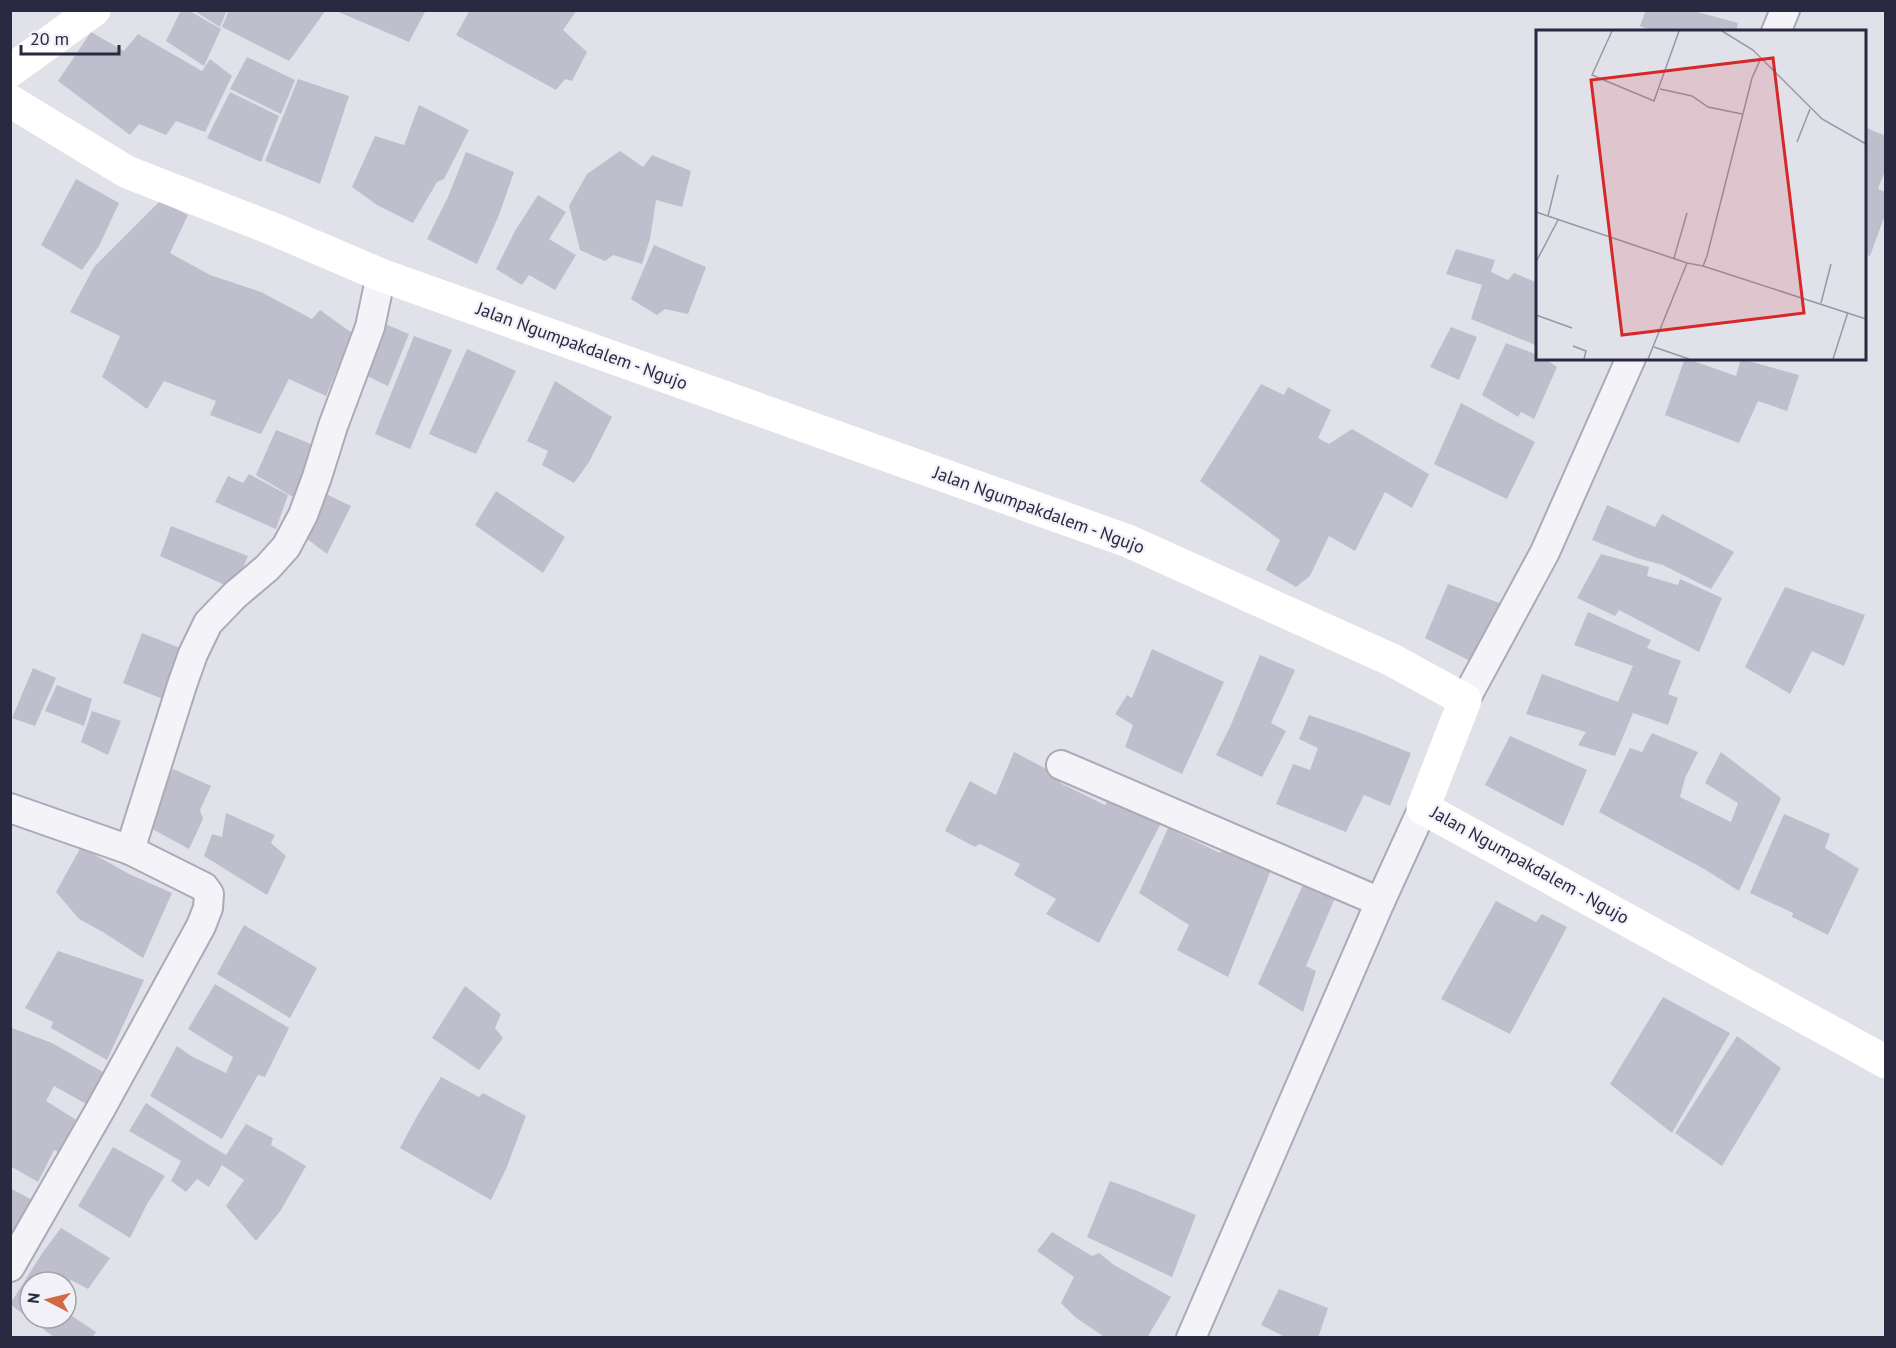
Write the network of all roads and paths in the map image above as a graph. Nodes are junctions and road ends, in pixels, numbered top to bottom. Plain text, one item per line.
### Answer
1 (94, 10) edge
2 (1785, 10) edge
3 (1777, 30) edge
4 (10, 71) edge
5 (10, 101) edge
6 (381, 275) junction
7 (1630, 360) edge
8 (1465, 700) junction
9 (1061, 765) dead end
10 (10, 808) edge
11 (1424, 808) junction
12 (130, 850) junction
13 (1380, 902) junction
14 (1886, 1062) edge
15 (10, 1267) edge
16 (1191, 1338) edge

1 - 4 street
2 - 3 street
5 - 6 street, Jalan Ngumpakdalem - Ngujo
6 - 8 street, Jalan Ngumpakdalem - Ngujo
6 - 12 street
7 - 8 street
8 - 11 street, Jalan Ngumpakdalem - Ngujo
9 - 13 street
10 - 12 street
11 - 13 street
11 - 14 street, Jalan Ngumpakdalem - Ngujo
12 - 15 street
13 - 16 street

